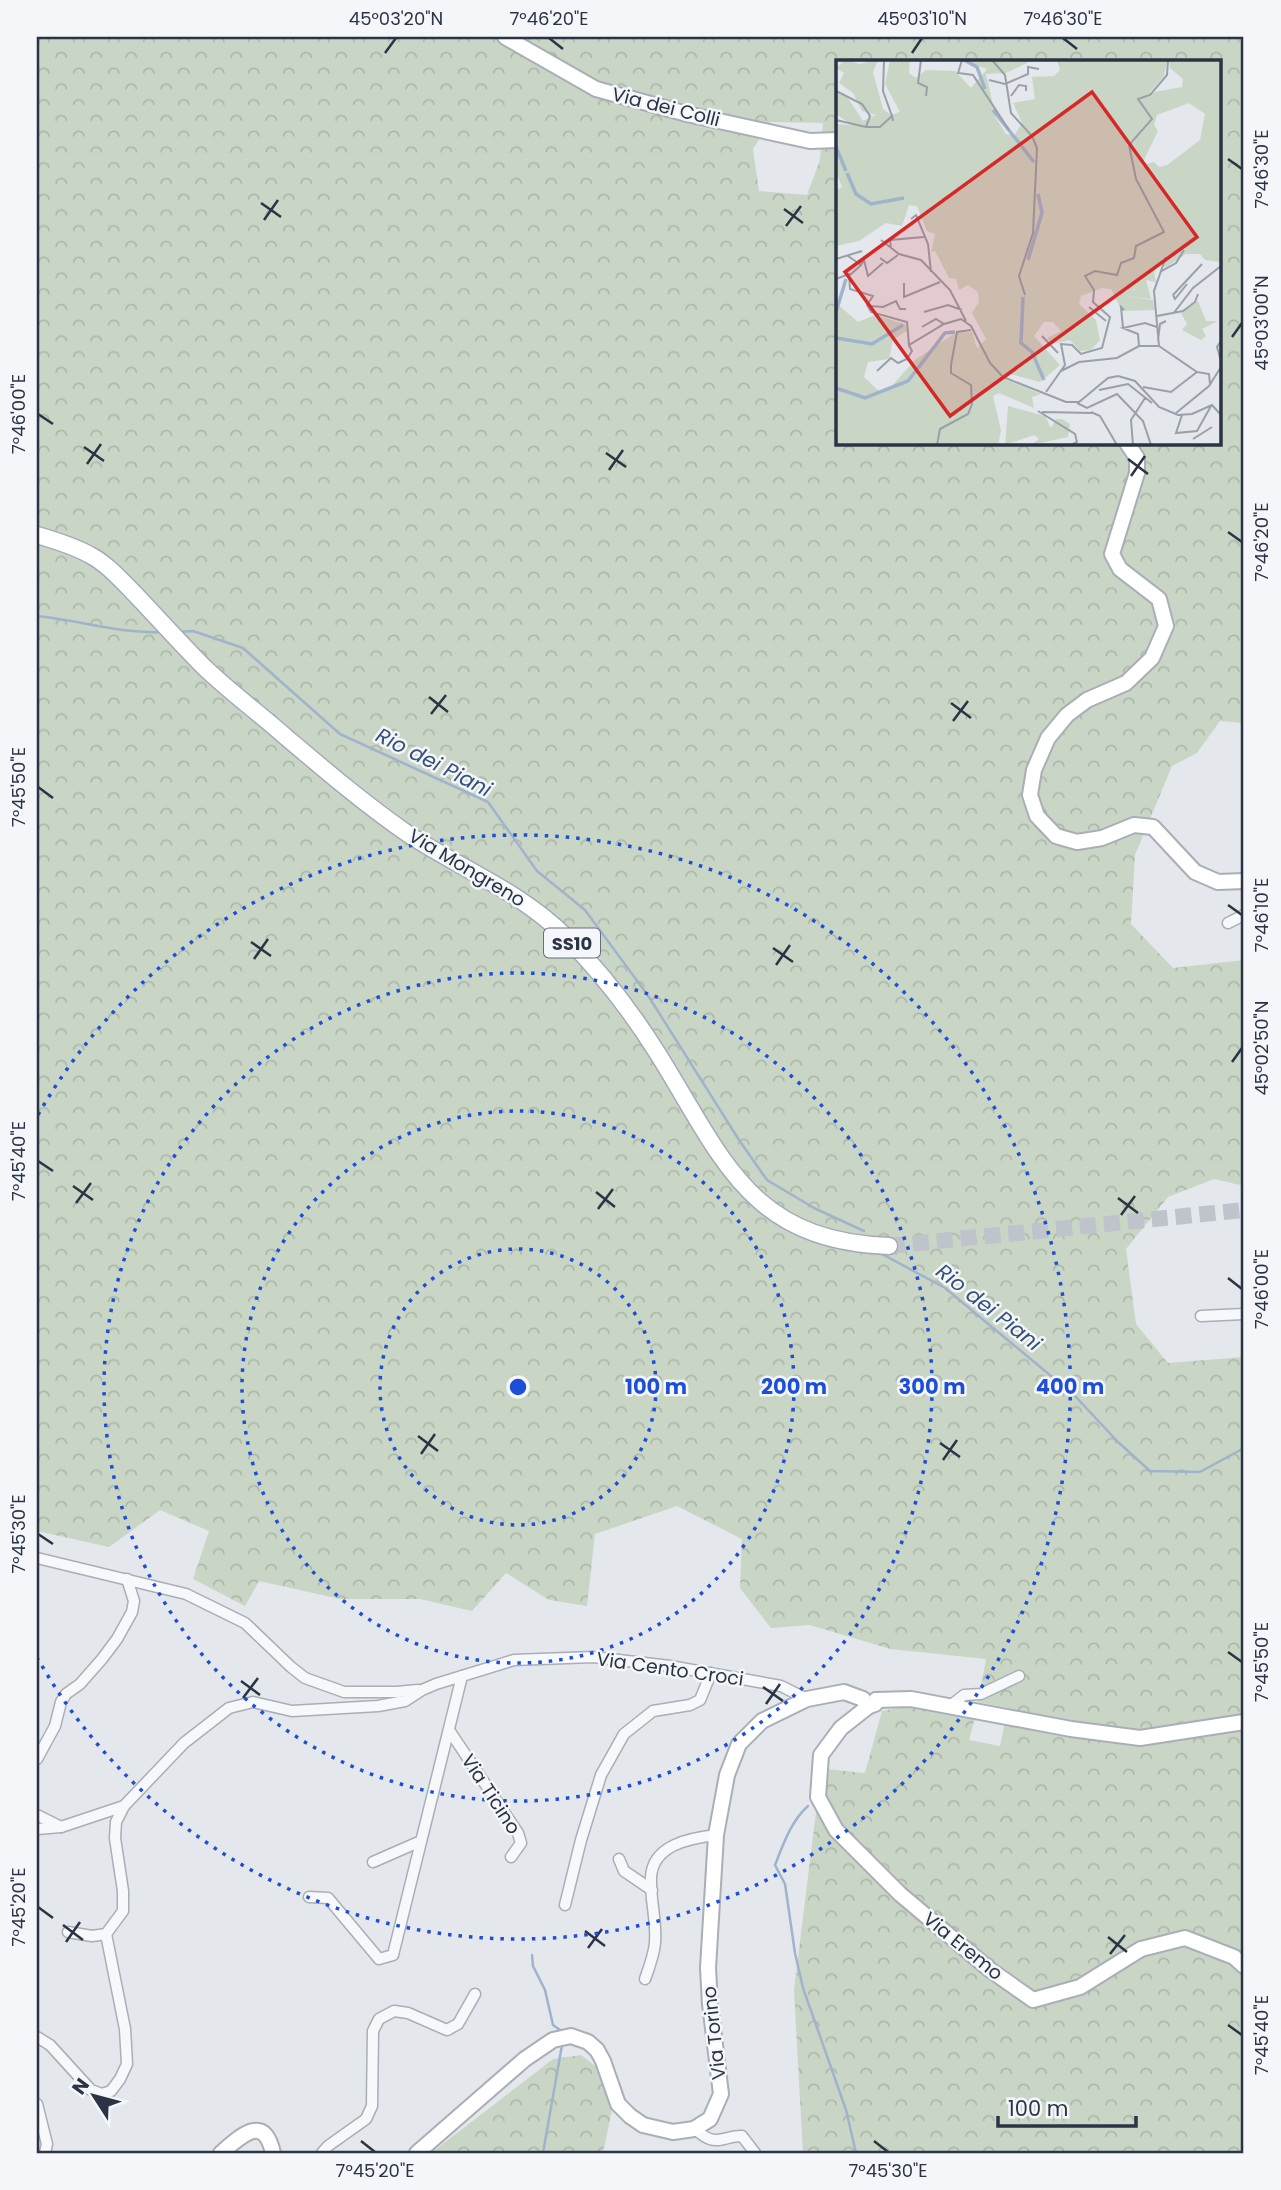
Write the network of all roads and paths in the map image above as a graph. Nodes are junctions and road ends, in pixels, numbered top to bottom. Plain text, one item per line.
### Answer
1 (505, 37) edge
2 (836, 140) edge
3 (1127, 444) edge
4 (37, 535) edge
5 (1244, 881) edge
6 (1244, 915) edge
7 (1228, 923) dead end
8 (889, 1246) tunnel mouth
9 (1244, 1314) edge
10 (1201, 1316) dead end
11 (37, 1558) edge
12 (127, 1579) junction
13 (711, 1673) junction
14 (462, 1676) junction
15 (1019, 1676) dead end
16 (422, 1690) junction
17 (807, 1699) junction
18 (869, 1702) junction
19 (950, 1706) junction
20 (1244, 1722) edge
21 (449, 1730) junction
22 (37, 1759) edge
23 (124, 1806) junction
24 (37, 1815) edge
25 (61, 1827) junction
26 (37, 1829) edge
27 (716, 1835) junction
28 (421, 1841) junction
29 (511, 1857) dead end
30 (620, 1859) dead end
31 (373, 1862) dead end
32 (652, 1890) junction
33 (309, 1897) dead end
34 (565, 1905) dead end
35 (68, 1932) dead end
36 (106, 1934) junction
37 (1244, 1966) edge
38 (645, 1979) dead end
39 (475, 1994) dead end
40 (37, 2037) edge
41 (37, 2104) edge
42 (694, 2129) junction
43 (45, 2153) edge
44 (221, 2153) edge
45 (274, 2153) edge
46 (322, 2153) edge
47 (417, 2153) edge
48 (755, 2153) edge

1 - 2 street, Via dei Colli
3 - 5 street
4 - 8 main road, Via Mongreno / SS10
6 - 7 street
9 - 10 street
11 - 12 street
12 - 16 street
12 - 22 street
13 - 14 street, Via Cento Croci
13 - 17 street, Via Cento Croci
13 - 34 street
14 - 16 street, Via Cento Croci
14 - 21 street, Via Ticino
15 - 19 street
16 - 23 street, Via Cento Croci
17 - 18 street, Via Torino
17 - 27 street, Via Torino
18 - 19 street, Via Torino
18 - 37 street, Via Eremo
19 - 20 street, Via Torino
21 - 28 street, Via Ticino
21 - 29 street, Via Ticino
23 - 25 street, Via Cento Croci
23 - 36 street
24 - 25 street
25 - 26 street, Via Cento Croci
27 - 32 street
27 - 42 street, Via Torino
28 - 31 street
28 - 33 street, Via Ticino
30 - 32 street
32 - 38 street
35 - 36 street
36 - 40 street
39 - 46 street
41 - 43 street
42 - 47 street
42 - 48 street
44 - 45 street

